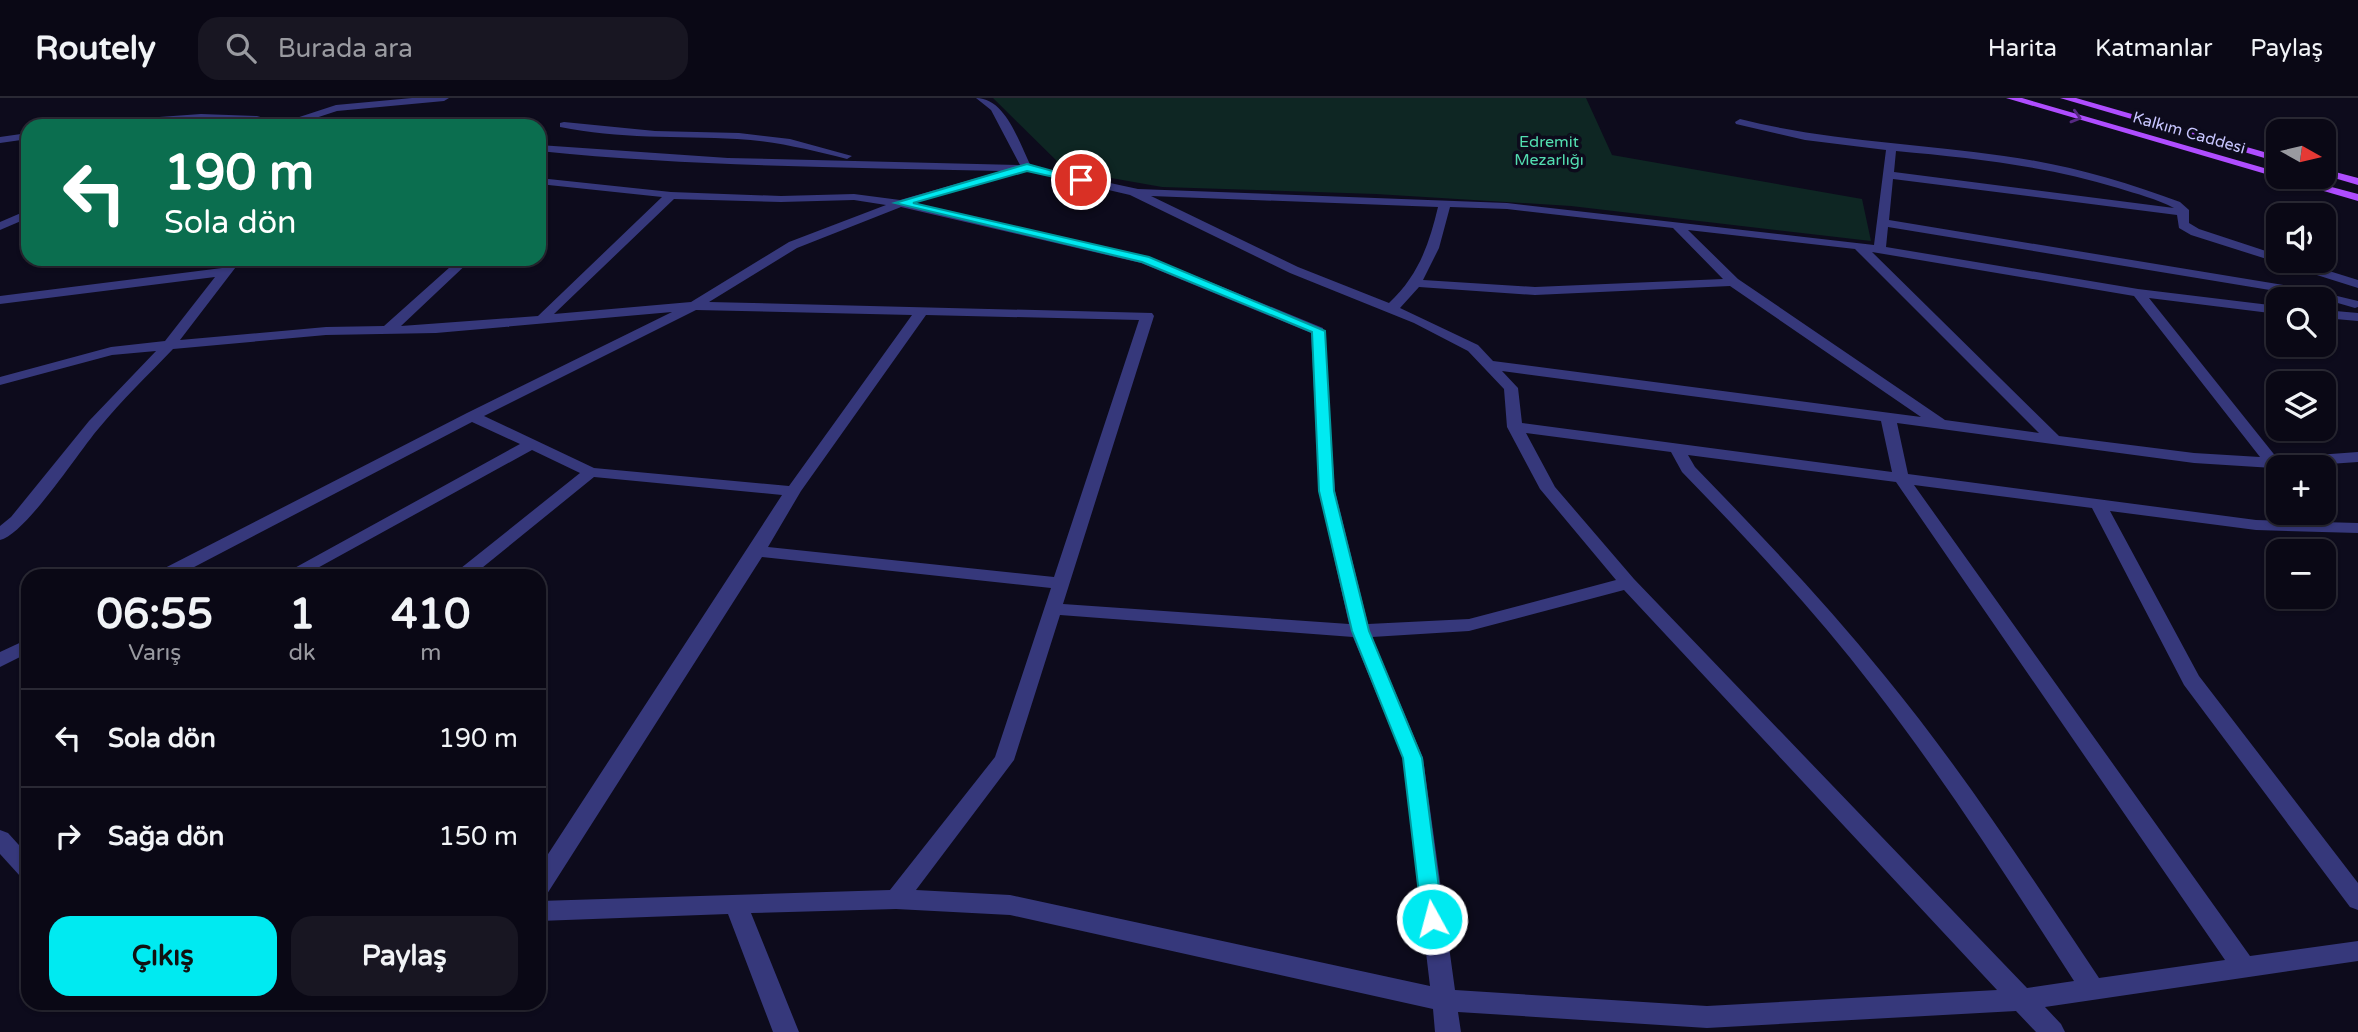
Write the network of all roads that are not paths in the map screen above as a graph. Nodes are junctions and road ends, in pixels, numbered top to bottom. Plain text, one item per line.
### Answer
1 (444, 98) edge
2 (981, 98) edge
3 (2011, 98) edge
4 (2066, 98) edge
5 (185, 119) edge
6 (257, 119) edge
7 (302, 119) edge
8 (1740, 122) dead end
9 (564, 125) dead end
10 (21, 137) edge
11 (0, 140) edge
12 (546, 149) edge
13 (1891, 149) junction
14 (2266, 156) edge
15 (870, 163) junction
16 (1027, 167) junction
17 (2266, 172) edge
18 (1889, 175) junction
19 (2336, 176) edge
20 (546, 182) edge
21 (2358, 182) edge
22 (2326, 189) edge
23 (1134, 192) junction
24 (671, 195) junction
25 (2358, 198) edge
26 (900, 203) junction
27 (1446, 203) junction
28 (2183, 213) junction
29 (0, 215) edge
30 (21, 215) edge
31 (21, 217) edge
32 (1884, 223) junction
33 (0, 226) edge
34 (1677, 226) junction
35 (1859, 246) junction
36 (1881, 250) junction
37 (2266, 255) edge
38 (230, 266) edge
39 (458, 266) edge
40 (224, 272) junction
41 (2323, 273) edge
42 (1733, 282) junction
43 (1418, 283) junction
44 (2358, 284) edge
45 (2138, 293) junction
46 (0, 300) edge
47 (694, 306) junction
48 (1391, 309) junction
49 (2266, 309) edge
50 (921, 312) junction
51 (2356, 312) edge
52 (2336, 313) edge
53 (544, 318) junction
54 (389, 330) junction
55 (169, 345) junction
56 (1492, 365) junction
57 (0, 381) edge
58 (472, 416) junction
59 (1888, 418) junction
60 (1942, 425) junction
61 (1515, 427) junction
62 (2055, 440) junction
63 (532, 444) junction
64 (1677, 448) junction
65 (2267, 455) edge
66 (2358, 457) edge
67 (2336, 459) edge
68 (2266, 463) edge
69 (591, 472) junction
70 (1901, 478) junction
71 (793, 491) junction
72 (2098, 504) junction
73 (2358, 528) edge
74 (0, 535) edge
75 (757, 551) junction
76 (177, 569) edge
77 (302, 569) edge
78 (469, 569) edge
79 (1061, 583) junction
80 (1628, 583) junction
81 (1053, 609) junction
82 (1360, 631) junction
83 (21, 649) edge
84 (0, 660) edge
85 (0, 839) edge
86 (21, 862) edge
87 (546, 876) edge
88 (896, 899) junction
89 (2358, 900) edge
90 (736, 904) junction
91 (546, 911) edge
92 (2358, 951) edge
93 (2244, 967) junction
94 (2093, 989) junction
95 (1442, 1000) junction
96 (2021, 1000) junction
97 (786, 1032) edge
98 (1448, 1032) edge
99 (2052, 1032) edge

1 - 7 street
2 - 16 street
3 -> 17 main road, Kalkım Caddesi
4 - 14 main road, Kalkım Caddesi
5 - 6 street
8 - 13 street
9 - 15 street
10 - 11 street
12 - 15 street
13 - 18 street
13 - 28 street
15 - 16 street
16 - 23 street
16 - 26 street
18 - 28 street
18 - 32 street
19 - 21 main road
20 - 24 street
22 - 25 main road, Kalkım Caddesi
23 - 27 street
23 - 48 street
24 - 26 street
24 - 53 street
26 - 47 street
26 - 82 street
27 - 34 street
27 - 43 street
28 - 37 street
29 - 30 street
31 - 33 street
32 - 36 street
32 - 51 street
34 - 35 street
34 - 42 street
35 - 36 street
35 - 62 street
36 - 45 street
38 - 40 street
39 - 54 street
40 - 46 street
40 - 55 street
41 - 44 street
42 - 43 street
42 - 60 street
43 - 48 street
45 - 49 street
45 - 65 street
47 - 50 street
47 - 53 street
47 - 58 street
48 - 56 street
50 - 71 street
50 - 79 street
51 - 52 street
53 - 54 street
54 - 55 street
55 - 57 street
55 - 74 street
56 - 59 street
56 - 61 street
58 - 63 street
58 - 76 street
59 - 60 street
59 - 70 street
60 - 62 street
61 - 64 street
61 - 80 street
62 - 68 street
63 - 69 street
63 - 77 street
64 - 70 street
64 - 94 street
66 - 67 street
69 - 71 street
69 - 78 street
70 - 72 street
70 - 93 street
71 - 75 street
72 - 73 street
72 - 89 street
75 - 79 street
75 - 87 street
79 - 81 street
80 - 82 street
80 - 96 street
81 - 82 street
81 - 88 street
82 - 95 street
83 - 84 street
85 - 86 street
88 - 90 street
88 - 95 street
90 - 91 street
90 - 97 street
92 - 93 street
93 - 94 street
94 - 96 street
95 - 96 street
95 - 98 street
96 - 99 street

